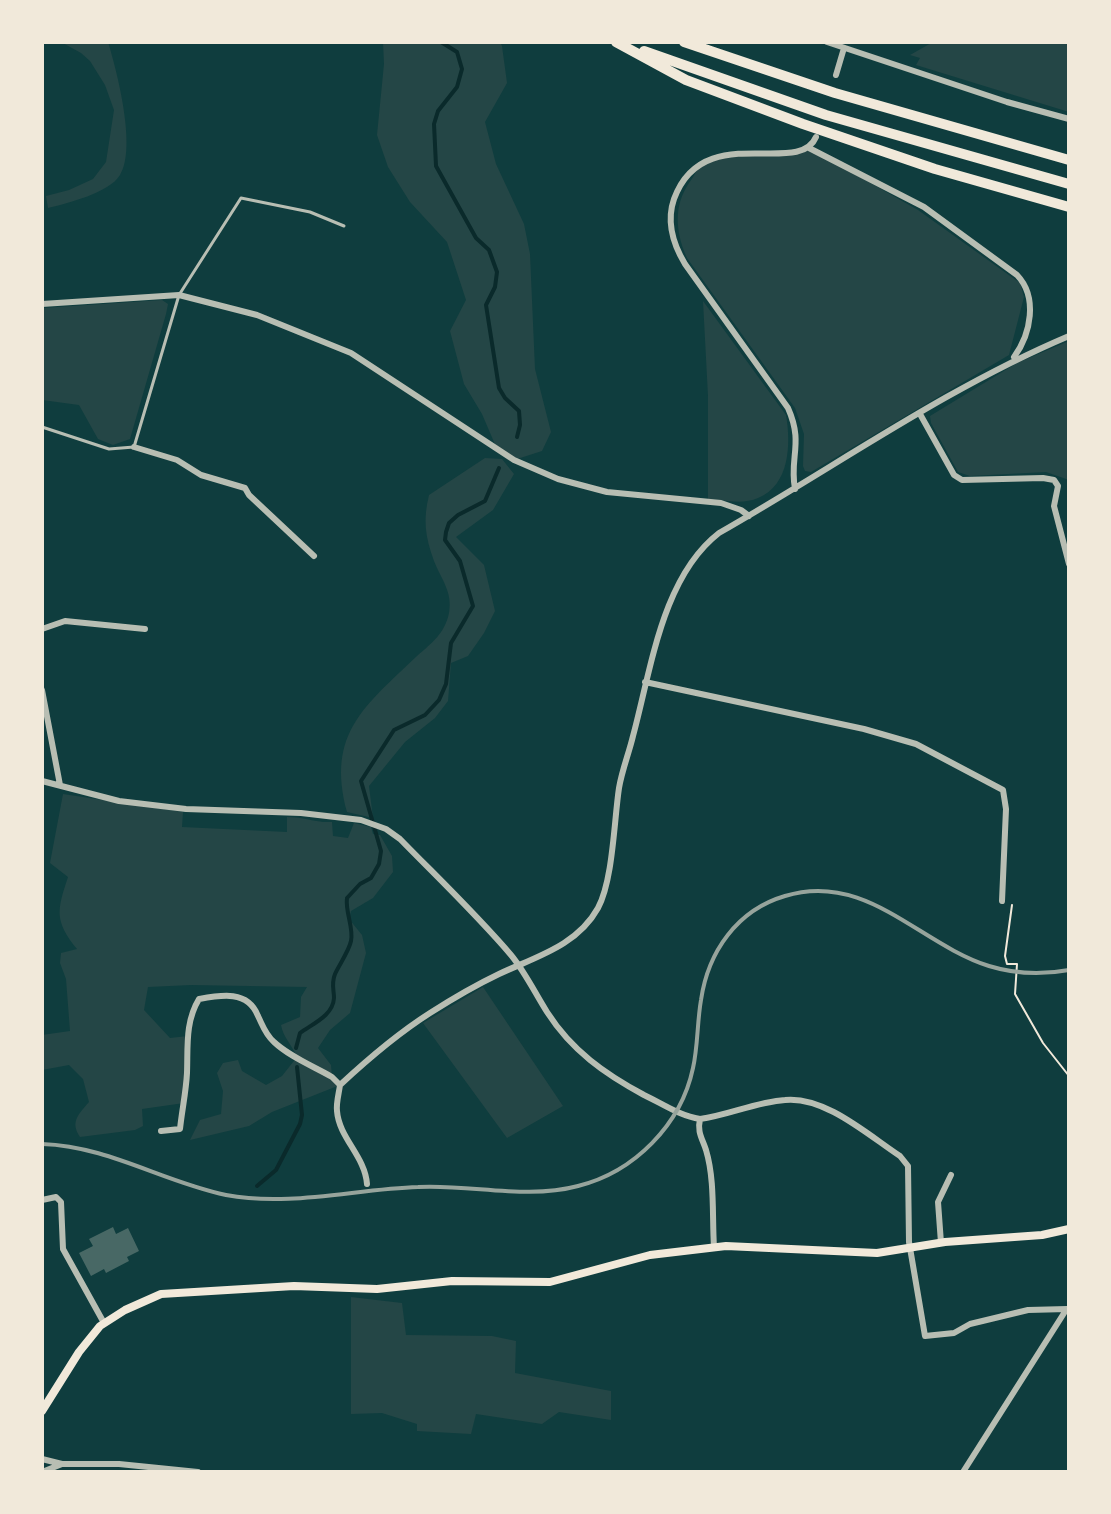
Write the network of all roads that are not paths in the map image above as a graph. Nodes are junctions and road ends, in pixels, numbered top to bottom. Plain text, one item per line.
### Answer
1 (617, 42) edge
2 (684, 42) edge
3 (827, 42) edge
4 (844, 48) junction
5 (836, 75) dead end
6 (1069, 119) edge
7 (816, 137) dead end
8 (809, 148) junction
9 (1069, 157) edge
10 (1069, 184) edge
11 (1069, 207) edge
12 (344, 226) dead end
13 (179, 295) junction
14 (42, 304) edge
15 (1069, 336) edge
16 (1012, 360) junction
17 (920, 414) junction
18 (42, 427) edge
19 (134, 447) junction
20 (795, 489) junction
21 (749, 516) junction
22 (314, 556) dead end
23 (1069, 564) edge
24 (42, 629) edge
25 (145, 629) dead end
26 (645, 682) junction
27 (42, 690) edge
28 (42, 781) edge
29 (60, 785) junction
30 (1002, 901) dead end
31 (519, 965) junction
32 (340, 1085) junction
33 (700, 1119) junction
34 (161, 1131) dead end
35 (951, 1175) dead end
36 (367, 1184) dead end
37 (42, 1200) edge
38 (1069, 1229) edge
39 (941, 1243) junction
40 (714, 1247) junction
41 (910, 1248) junction
42 (1068, 1308) edge
43 (104, 1323) junction
44 (42, 1411) edge
45 (42, 1459) edge
46 (62, 1464) junction
47 (42, 1472) edge
48 (198, 1472) edge
49 (963, 1472) edge

1 - 10 highway
1 - 11 highway
2 - 9 highway
3 - 4 street
4 - 5 street
4 - 6 street
7 - 8 street
8 - 16 street
8 - 20 street
12 - 13 lane
13 - 14 street
13 - 19 lane
13 - 21 street
15 - 16 street
16 - 17 street
17 - 20 street
17 - 23 street
18 - 19 lane
19 - 22 street
20 - 21 street
21 - 26 street
24 - 25 street
26 - 30 street
26 - 31 street
27 - 29 street
28 - 29 street
29 - 31 street
31 - 32 street
31 - 33 street
32 - 34 street
32 - 36 street
33 - 40 street
33 - 41 street
35 - 39 street
37 - 43 street
38 - 39 main road
39 - 41 main road
40 - 41 main road
40 - 43 main road
41 - 42 street
42 - 49 street
43 - 44 main road
45 - 46 street
46 - 47 street
46 - 48 street

